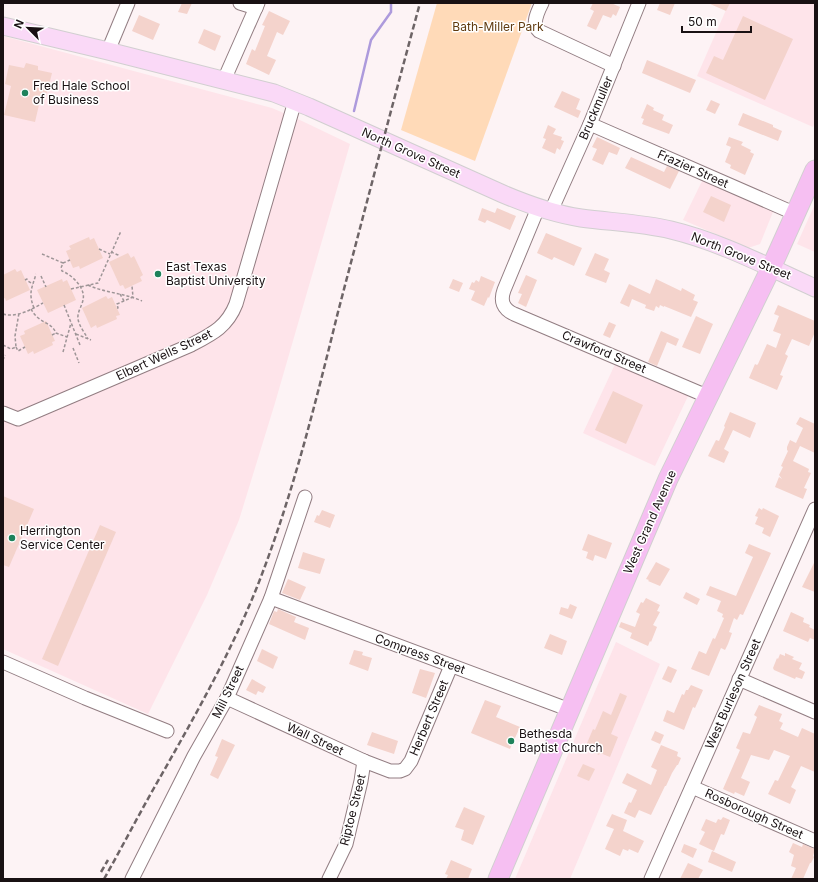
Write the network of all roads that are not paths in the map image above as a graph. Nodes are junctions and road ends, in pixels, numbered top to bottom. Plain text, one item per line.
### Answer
1 (128, 3) edge
2 (240, 3) edge
3 (542, 3) edge
4 (639, 3) edge
5 (257, 5) edge
6 (3, 26) edge
7 (108, 51) junction
8 (614, 66) junction
9 (224, 80) junction
10 (295, 100) junction
11 (590, 124) junction
12 (815, 170) edge
13 (544, 209) junction
14 (796, 214) junction
15 (772, 268) junction
16 (815, 288) edge
17 (503, 303) joint
18 (709, 397) junction
19 (3, 413) edge
20 (305, 497) dead end
21 (815, 509) edge
22 (271, 598) junction
23 (3, 662) edge
24 (451, 666) junction
25 (739, 679) junction
26 (227, 698) junction
27 (570, 710) junction
28 (815, 712) edge
29 (167, 731) dead end
30 (364, 761) junction
31 (405, 769) joint
32 (692, 787) junction
33 (815, 841) edge
34 (132, 879) edge
35 (329, 879) edge
36 (498, 879) edge
37 (651, 879) edge

1 - 7 street
2 - 5 street
3 - 8 street
4 - 8 street, Bruckmuller
5 - 9 street
6 - 7 main road, North Grove Street
7 - 9 main road, North Grove Street
8 - 11 street, Bruckmuller
9 - 10 main road, North Grove Street
10 - 13 main road, North Grove Street
10 - 19 street, Elbert Wells Street
11 - 13 street, Bruckmuller
11 - 14 street, Frazier Street
12 - 14 highway, West Grand Avenue
13 - 15 main road, North Grove Street
13 - 17 street, Bruckmuller
14 - 15 highway, West Grand Avenue
15 - 16 main road, North Grove Street
15 - 18 highway, West Grand Avenue
17 - 18 street, Crawford Street
18 - 27 highway, West Grand Avenue
20 - 22 street, Mill Street
21 - 25 street, West Burleson Street
22 - 24 street, Compress Street
22 - 26 street, Mill Street
23 - 29 street
24 - 27 street, Compress Street
24 - 31 street, Herbert Street
25 - 28 street
25 - 32 street, West Burleson Street
26 - 30 street, Wall Street
26 - 34 street, Mill Street
27 - 36 highway, West Grand Avenue
30 - 31 street, Wall Street
30 - 35 street, Riptoe Street
32 - 33 street, Rosborough Street
32 - 37 street, West Burleson Street

